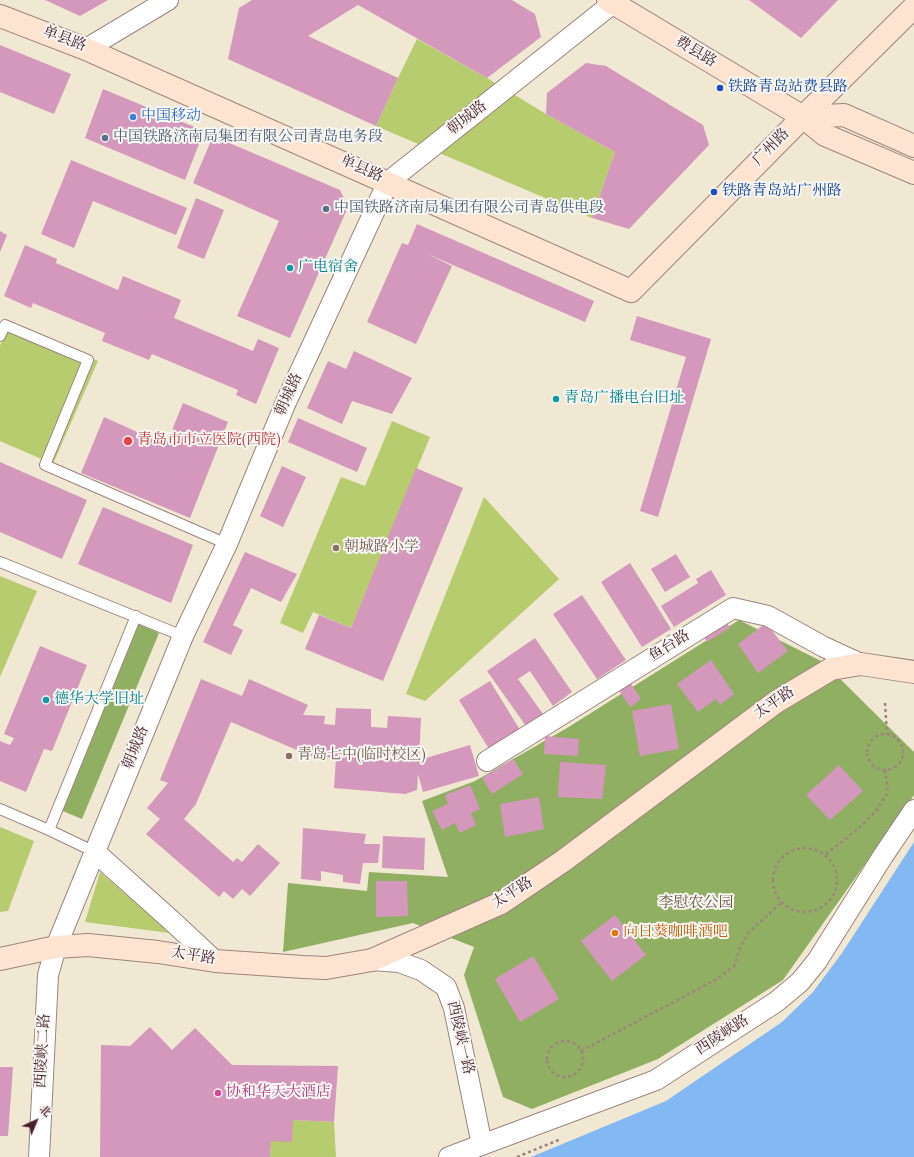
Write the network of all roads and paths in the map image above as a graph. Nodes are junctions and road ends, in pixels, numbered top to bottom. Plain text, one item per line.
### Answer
1 (168, 0) edge
2 (613, 1) edge
3 (912, 9) edge
4 (0, 16) edge
5 (86, 49) junction
6 (803, 117) junction
7 (914, 146) edge
8 (914, 174) edge
9 (388, 182) junction
10 (631, 291) joint
11 (0, 336) edge
12 (226, 544) junction
13 (0, 562) edge
14 (136, 616) junction
15 (183, 636) junction
16 (861, 664) junction
17 (914, 672) edge
18 (885, 703) dead end
19 (887, 734) junction
20 (488, 761) dead end
21 (886, 770) junction
22 (0, 809) edge
23 (914, 810) edge
24 (49, 830) junction
25 (95, 852) junction
26 (826, 854) junction
27 (782, 902) junction
28 (56, 947) junction
29 (0, 959) edge
30 (372, 960) junction
31 (215, 961) junction
32 (581, 1051) junction
33 (482, 1145) junction
34 (39, 1157) edge
35 (449, 1157) edge

1 - 5 street
2 - 6 main road, 费县路
2 - 9 street, 朝城路
3 - 6 main road, 广州路
4 - 5 main road, 单县路
5 - 9 main road, 单县路
6 - 7 main road
6 - 8 main road, 费县路
6 - 10 main road, 广州路
9 - 10 main road, 单县路
9 - 12 street, 朝城路
11 - 12 lane
12 - 15 street, 朝城路
13 - 14 lane
14 - 15 lane
14 - 24 lane
15 - 25 street, 朝城路
16 - 17 main road, 太平路
16 - 20 street, 鱼台路
16 - 30 main road, 太平路
18 - 19 path
19 - 21 path
19 - 21 path
21 - 26 path
22 - 24 lane
23 - 33 street, 西陵峡路
24 - 25 lane
25 - 28 street, 朝城路
25 - 31 street
26 - 27 path
26 - 27 path
27 - 32 path
28 - 29 main road, 太平路
28 - 31 main road, 太平路
28 - 34 street, 西陵峡二路
30 - 31 main road, 太平路
30 - 33 street, 西陵峡一路
32 - 32 path
33 - 35 street, 西陵峡路

